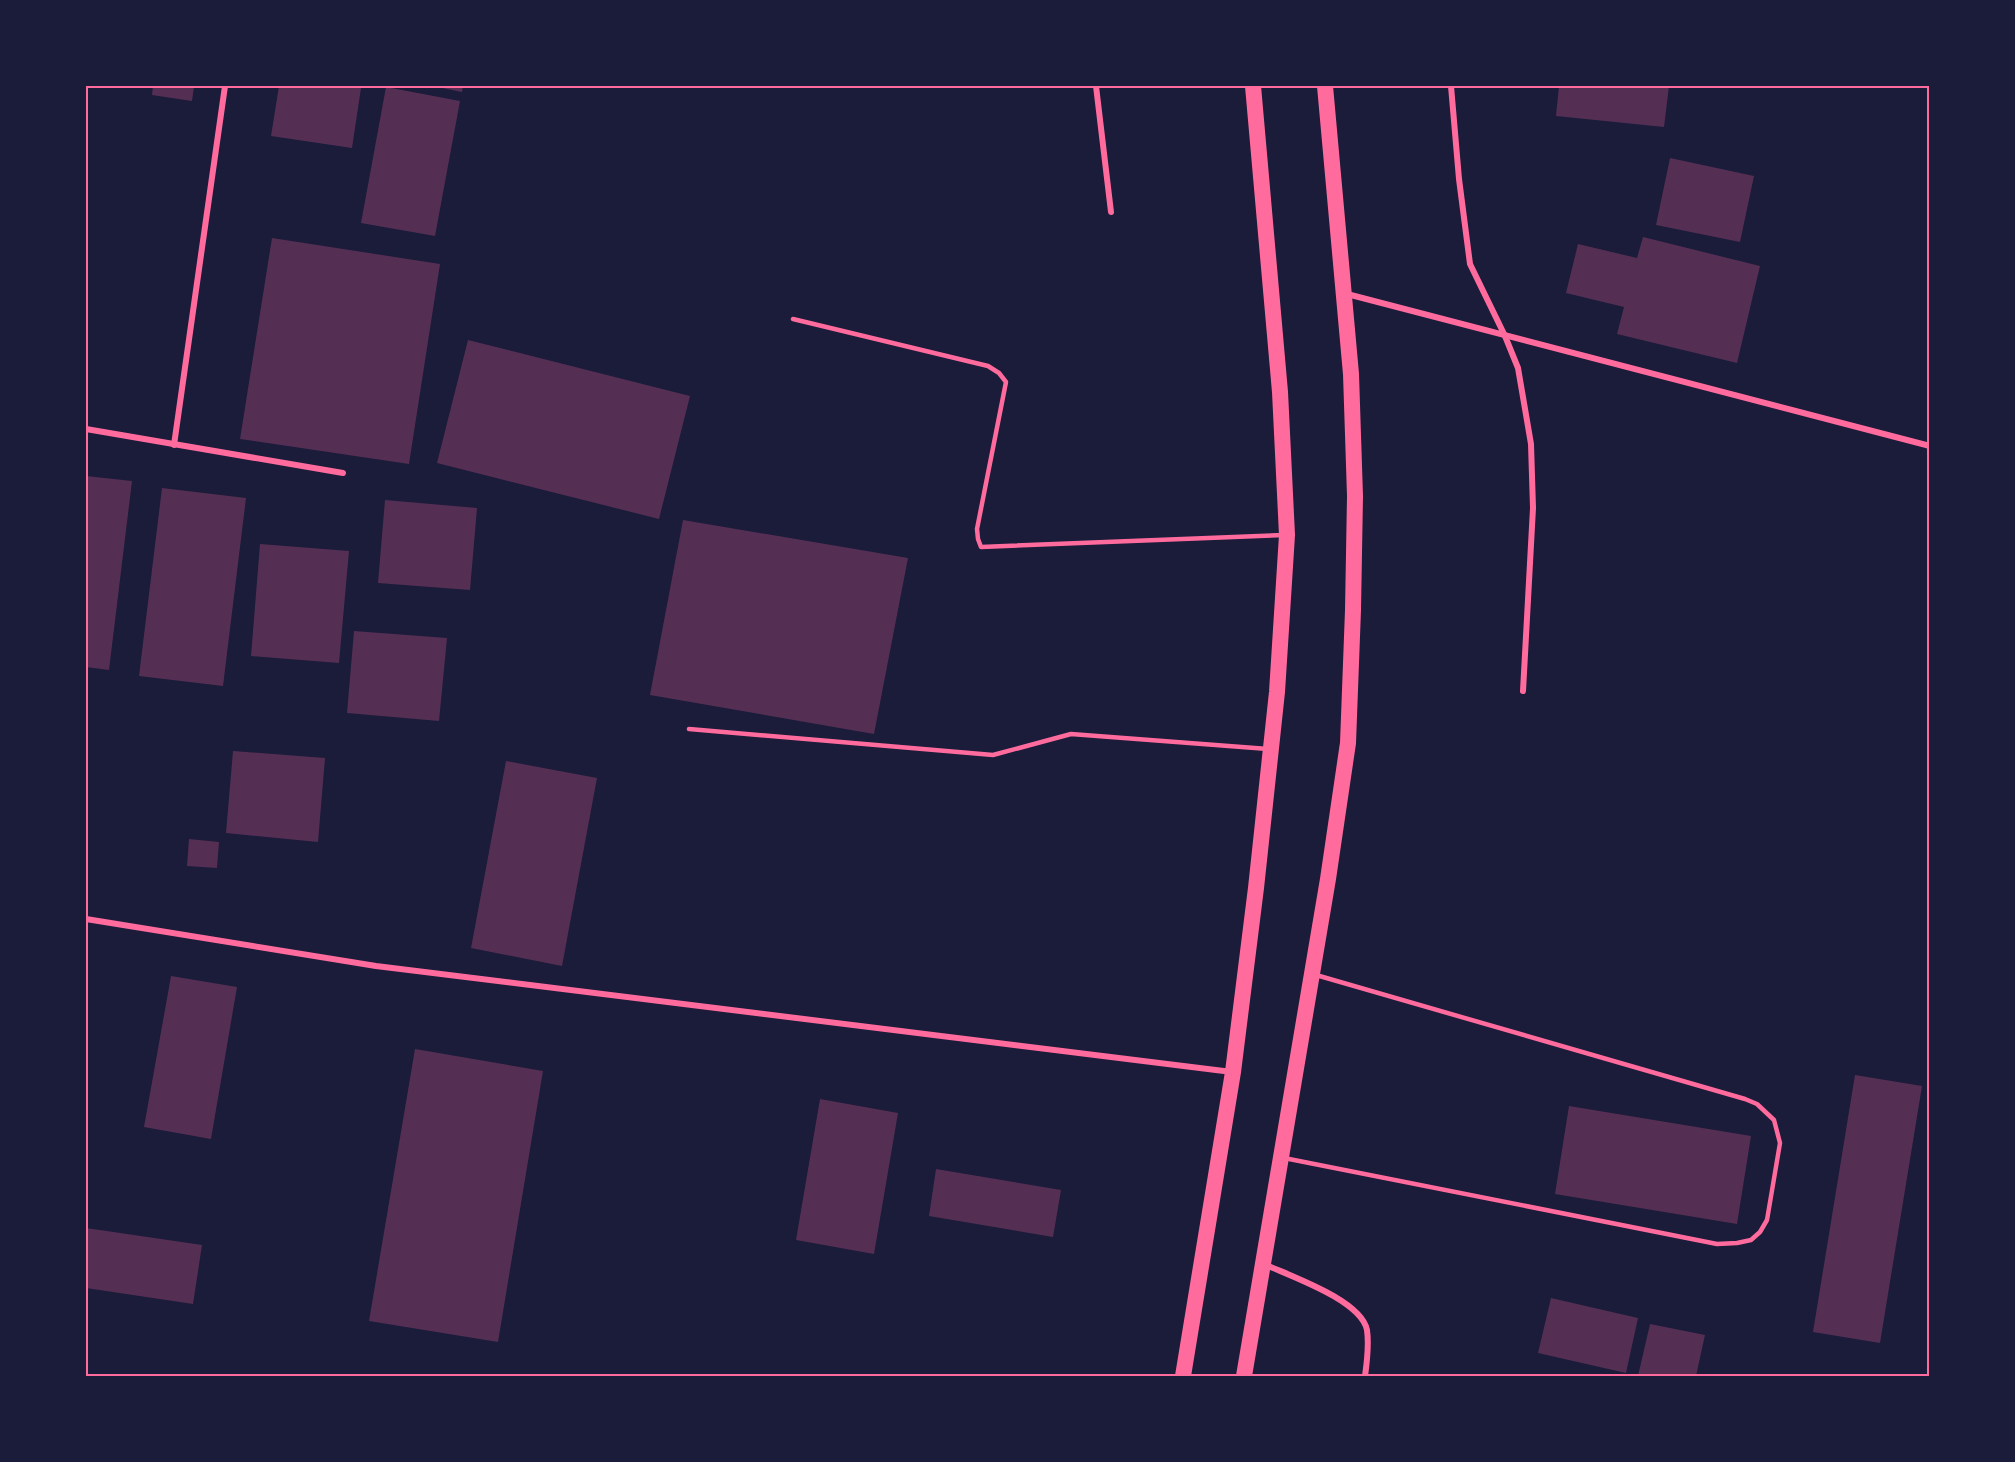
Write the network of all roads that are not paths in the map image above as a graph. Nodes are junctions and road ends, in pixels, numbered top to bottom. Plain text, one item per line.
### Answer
1 (225, 86) edge
2 (1096, 86) edge
3 (1253, 86) edge
4 (1325, 86) edge
5 (1451, 86) edge
6 (1111, 212) dead end
7 (1343, 293) junction
8 (793, 319) dead end
9 (1505, 336) junction
10 (86, 429) edge
11 (174, 445) junction
12 (1929, 446) edge
13 (343, 473) dead end
14 (1287, 535) junction
15 (1523, 691) dead end
16 (689, 729) dead end
17 (1271, 749) junction
18 (86, 919) edge
19 (1312, 974) junction
20 (1233, 1072) junction
21 (1282, 1157) junction
22 (1264, 1264) junction
23 (1183, 1377) edge
24 (1244, 1377) edge
25 (1365, 1377) edge

1 - 11 street
2 - 6 street
3 - 14 highway
4 - 7 highway
5 - 9 street
7 - 9 street
7 - 19 highway
8 - 14 lane
9 - 12 street
9 - 15 street
10 - 11 street
11 - 13 street
14 - 17 highway
16 - 17 lane
17 - 20 highway
18 - 20 street
19 - 21 highway
19 - 21 lane
20 - 23 highway
21 - 22 highway
22 - 24 highway
22 - 25 street

